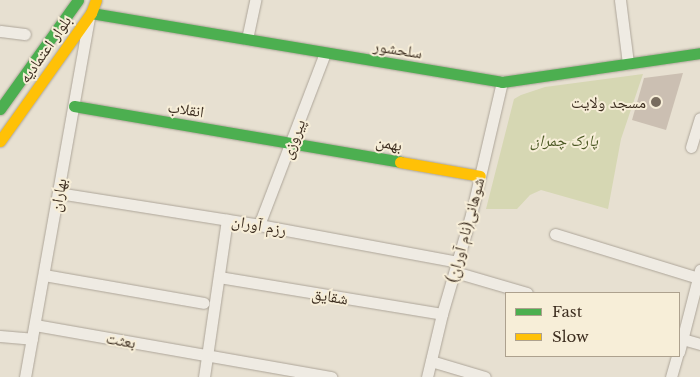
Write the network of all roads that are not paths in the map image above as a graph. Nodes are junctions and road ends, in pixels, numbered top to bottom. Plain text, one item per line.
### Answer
1 (78, 0) edge
2 (96, 0) edge
3 (255, 0) edge
4 (620, 0) edge
5 (91, 13) junction
6 (0, 30) edge
7 (25, 34) dead end
8 (247, 39) junction
9 (325, 53) junction
10 (700, 53) edge
11 (628, 63) junction
12 (502, 82) junction
13 (74, 106) junction
14 (0, 109) edge
15 (700, 118) edge
16 (0, 141) edge
17 (292, 143) junction
18 (691, 147) dead end
19 (480, 176) junction
20 (58, 193) junction
21 (227, 220) junction
22 (259, 225) junction
23 (555, 234) dead end
24 (457, 267) junction
25 (699, 274) edge
26 (44, 275) junction
27 (219, 277) junction
28 (524, 292) edge
29 (204, 303) dead end
30 (442, 314) junction
31 (35, 325) junction
32 (0, 336) edge
33 (681, 338) edge
34 (32, 339) junction
35 (700, 344) edge
36 (207, 355) junction
37 (678, 357) edge
38 (431, 361) junction
39 (25, 377) edge
40 (204, 377) edge
41 (331, 377) edge
42 (427, 377) edge
43 (485, 377) edge
44 (670, 377) edge

1 - 14 street, بلوار اعتمادیه
2 - 5 street, بلوار اعتمادیه
3 - 8 street
4 - 11 street
5 - 8 street, سلحشور
5 - 13 street, بهاران
5 - 16 street, بلوار اعتمادیه
6 - 7 street
8 - 9 street, سلحشور
9 - 12 street, سلحشور
9 - 17 street, پیروزی
10 - 11 street, سلحشور
11 - 12 street, سلحشور
12 - 19 street, شوهانی(نام آوران)
13 - 17 street, انقلاب
13 - 20 street, بهاران
15 - 18 street
17 - 19 street, بهمن
17 - 22 street, پیروزی
19 - 24 street, شوهانی(نام آوران)
20 - 21 street, رزم آوران
20 - 26 street, بهاران
21 - 22 street, رزم آوران
21 - 27 street
22 - 24 street, رزم آوران
23 - 25 street
24 - 28 street, رزم آوران
24 - 30 street, شوهانی(نام آوران)
25 - 33 street
26 - 29 street
26 - 31 street, بهاران
27 - 30 street, شقایق
27 - 36 street
30 - 38 street, شوهانی(نام آوران)
31 - 34 street, بهاران
31 - 36 street, بعثت
32 - 34 street
33 - 35 street
34 - 39 street, بهاران
36 - 40 street
36 - 41 street, بعثت
37 - 44 street
38 - 42 street, شوهانی(نام آوران)
38 - 43 street

